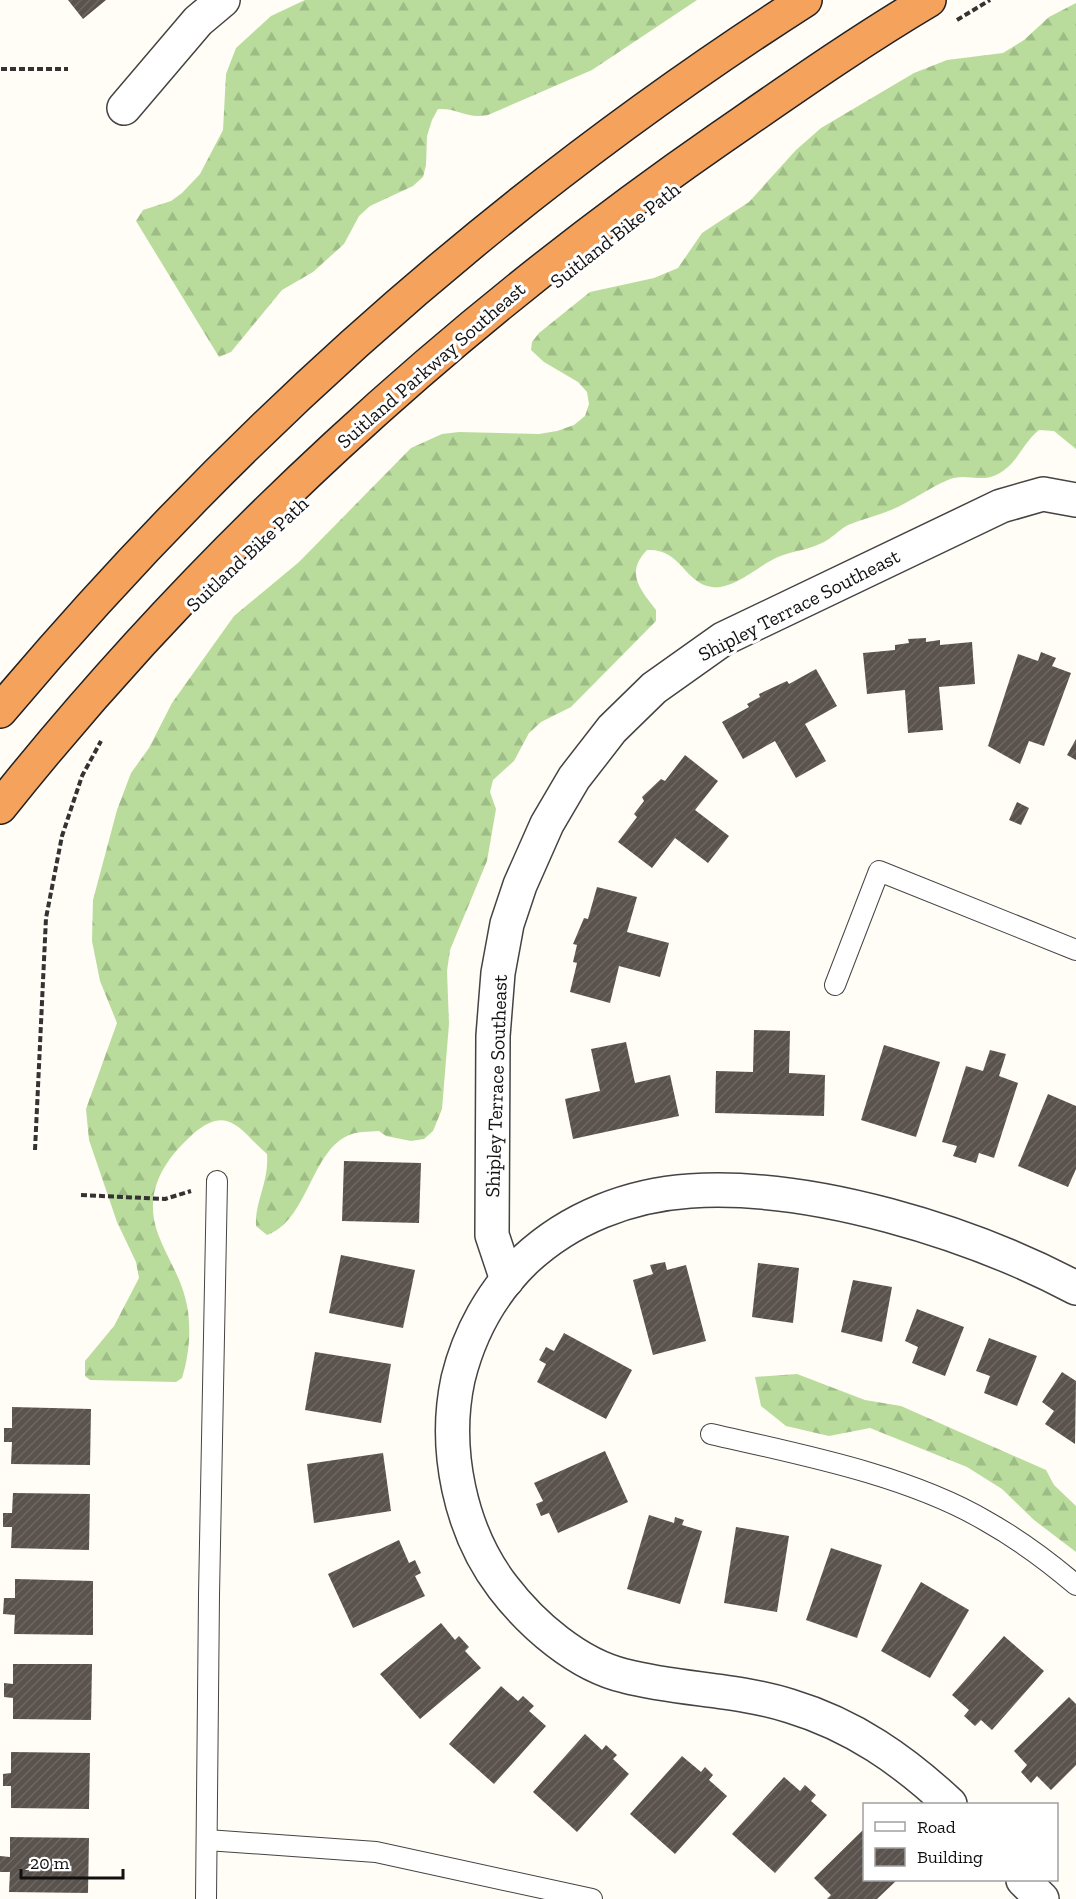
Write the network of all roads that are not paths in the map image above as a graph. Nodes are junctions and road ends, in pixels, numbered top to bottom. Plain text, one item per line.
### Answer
1 (223, 0) edge
2 (805, 0) edge
3 (930, 0) edge
4 (123, 108) dead end
5 (1067, 498) edge
6 (0, 711) edge
7 (0, 807) edge
8 (1076, 950) edge
9 (835, 985) dead end
10 (217, 1180) road end
11 (507, 1280) junction
12 (1076, 1288) edge
13 (711, 1434) dead end
14 (1076, 1585) edge
15 (949, 1803) edge
16 (207, 1840) junction
17 (1024, 1881) edge
18 (206, 1899) edge
19 (592, 1899) edge
20 (1042, 1899) edge

1 - 4 street
2 - 6 highway
3 - 7 highway, Suitland Parkway Southeast
5 - 11 street, Shipley Terrace Southeast
8 - 9 lane
10 - 16 lane
11 - 12 street
11 - 15 street
13 - 14 lane
16 - 18 lane
16 - 19 lane
17 - 20 street

